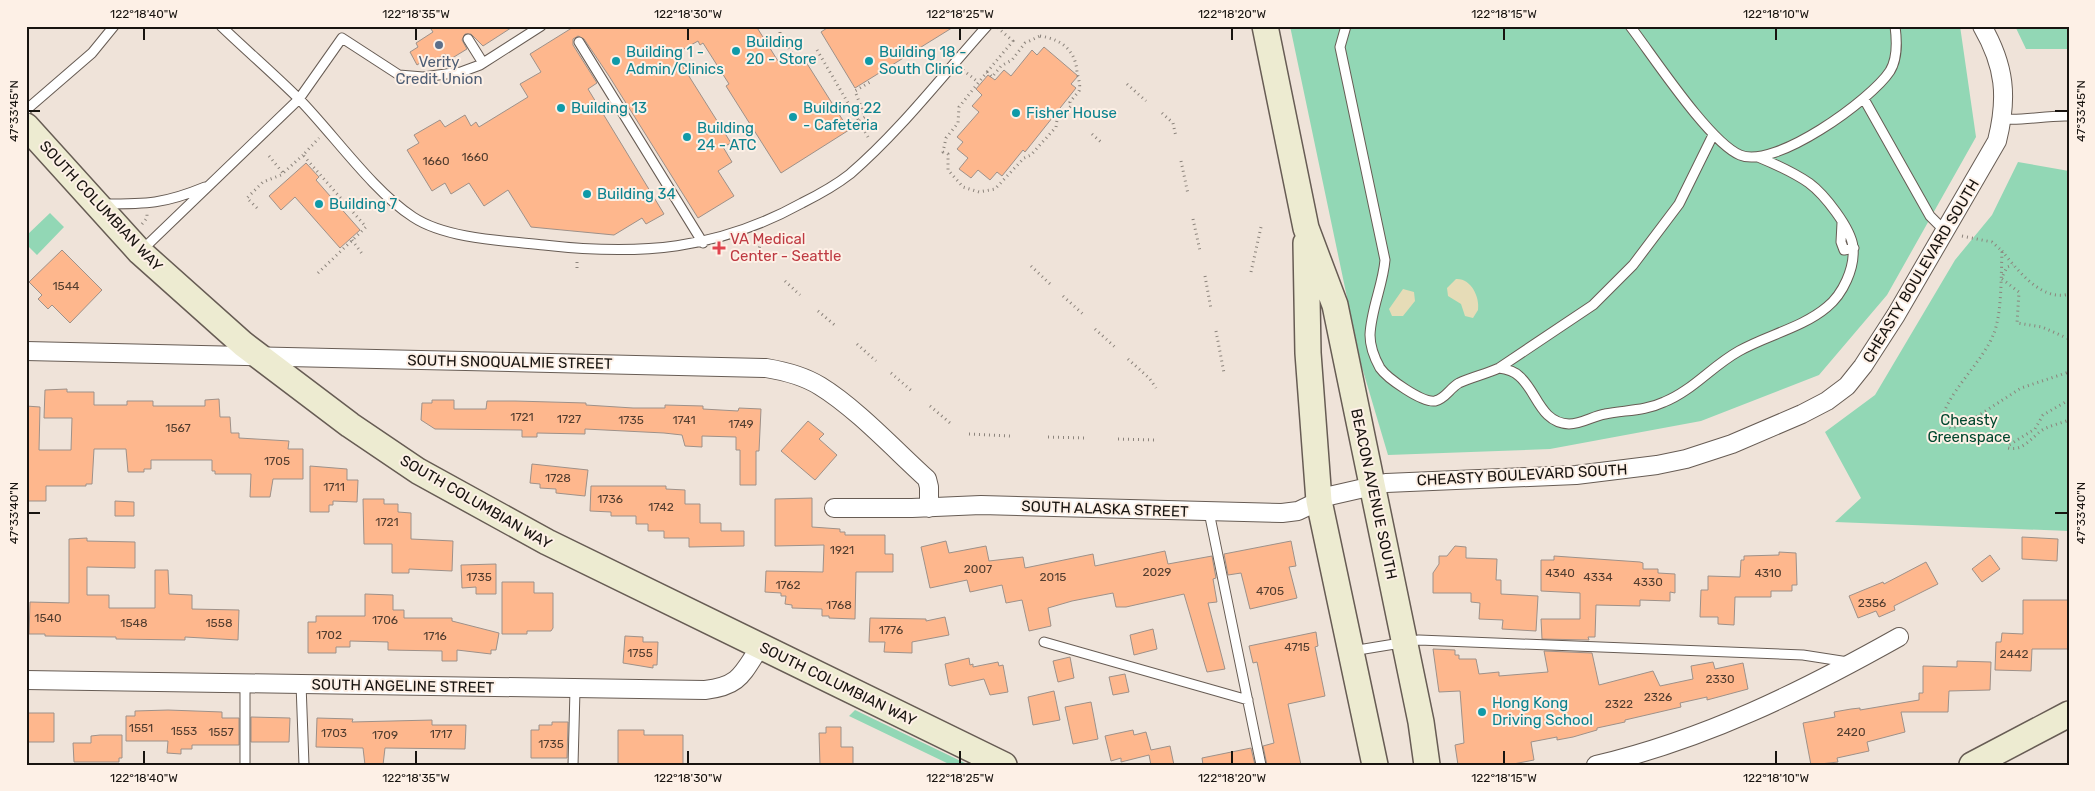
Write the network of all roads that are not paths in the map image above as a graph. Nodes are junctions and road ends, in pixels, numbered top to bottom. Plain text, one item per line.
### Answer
1 (104, 26) edge
2 (114, 26) edge
3 (220, 26) edge
4 (542, 26) edge
5 (987, 26) edge
6 (1265, 26) edge
7 (1346, 26) edge
8 (1630, 26) edge
9 (1896, 26) edge
10 (1982, 26) edge
11 (107, 36) junction
12 (468, 39) dead end
13 (579, 42) dead end
14 (483, 63) junction
15 (299, 99) junction
16 (1864, 99) junction
17 (26, 110) edge
18 (2069, 116) edge
19 (2003, 119) junction
20 (26, 126) edge
21 (1713, 135) junction
22 (1758, 157) junction
23 (210, 184) junction
24 (96, 204) junction
25 (1306, 228) junction
26 (1943, 232) junction
27 (703, 243) junction
28 (140, 252) junction
29 (26, 351) edge
30 (258, 357) junction
31 (1499, 368) junction
32 (1371, 486) junction
33 (1319, 501) junction
34 (834, 508) dead end
35 (930, 508) junction
36 (1209, 512) junction
37 (1899, 638) dead end
38 (1044, 642) dead end
39 (1404, 642) junction
40 (760, 647) junction
41 (1350, 651) junction
42 (1855, 663) junction
43 (26, 680) edge
44 (245, 683) junction
45 (301, 684) junction
46 (575, 690) junction
47 (1248, 700) junction
48 (2069, 714) edge
49 (245, 765) edge
50 (304, 765) edge
51 (573, 765) edge
52 (1004, 765) edge
53 (1261, 765) edge
54 (1374, 765) edge
55 (1427, 765) edge
56 (1596, 765) edge
57 (1972, 765) edge

1 - 11 lane
2 - 11 lane
3 - 15 lane
4 - 14 lane
5 - 27 lane
6 - 25 main road, BEACON AVENUE SOUTH
7 - 31 lane
8 - 21 lane
9 - 16 lane
10 - 19 street, CHEASTY BOULEVARD SOUTH
11 - 17 lane
12 - 14 lane
13 - 27 lane
14 - 15 lane
15 - 23 lane
15 - 27 lane
16 - 22 lane
16 - 26 lane
18 - 19 lane
19 - 26 street, CHEASTY BOULEVARD SOUTH
20 - 24 main road, SOUTH COLUMBIAN WAY
21 - 22 lane
21 - 31 lane
22 - 31 lane
23 - 24 lane
23 - 28 lane
24 - 28 main road, SOUTH COLUMBIAN WAY
25 - 32 main road, BEACON AVENUE SOUTH
25 - 33 main road, BEACON AVENUE SOUTH
26 - 32 street, CHEASTY BOULEVARD SOUTH
28 - 30 main road, SOUTH COLUMBIAN WAY
29 - 30 street, SOUTH SNOQUALMIE STREET
30 - 35 street, SOUTH SNOQUALMIE STREET
30 - 40 main road, SOUTH COLUMBIAN WAY
32 - 33 street, SOUTH ALASKA STREET
32 - 39 main road, BEACON AVENUE SOUTH
33 - 36 street, SOUTH ALASKA STREET
33 - 41 main road, BEACON AVENUE SOUTH
34 - 35 street, SOUTH ALASKA STREET
35 - 36 street, SOUTH ALASKA STREET
36 - 47 lane
37 - 42 street
38 - 47 lane
39 - 41 lane
39 - 42 lane
39 - 55 main road, BEACON AVENUE SOUTH
40 - 46 street, SOUTH ANGELINE STREET
40 - 52 main road, SOUTH COLUMBIAN WAY
41 - 54 main road, BEACON AVENUE SOUTH
42 - 56 street
43 - 44 street, SOUTH ANGELINE STREET
44 - 45 street, SOUTH ANGELINE STREET
44 - 49 lane
45 - 46 street, SOUTH ANGELINE STREET
45 - 50 lane
46 - 51 lane
47 - 53 lane
48 - 57 main road

